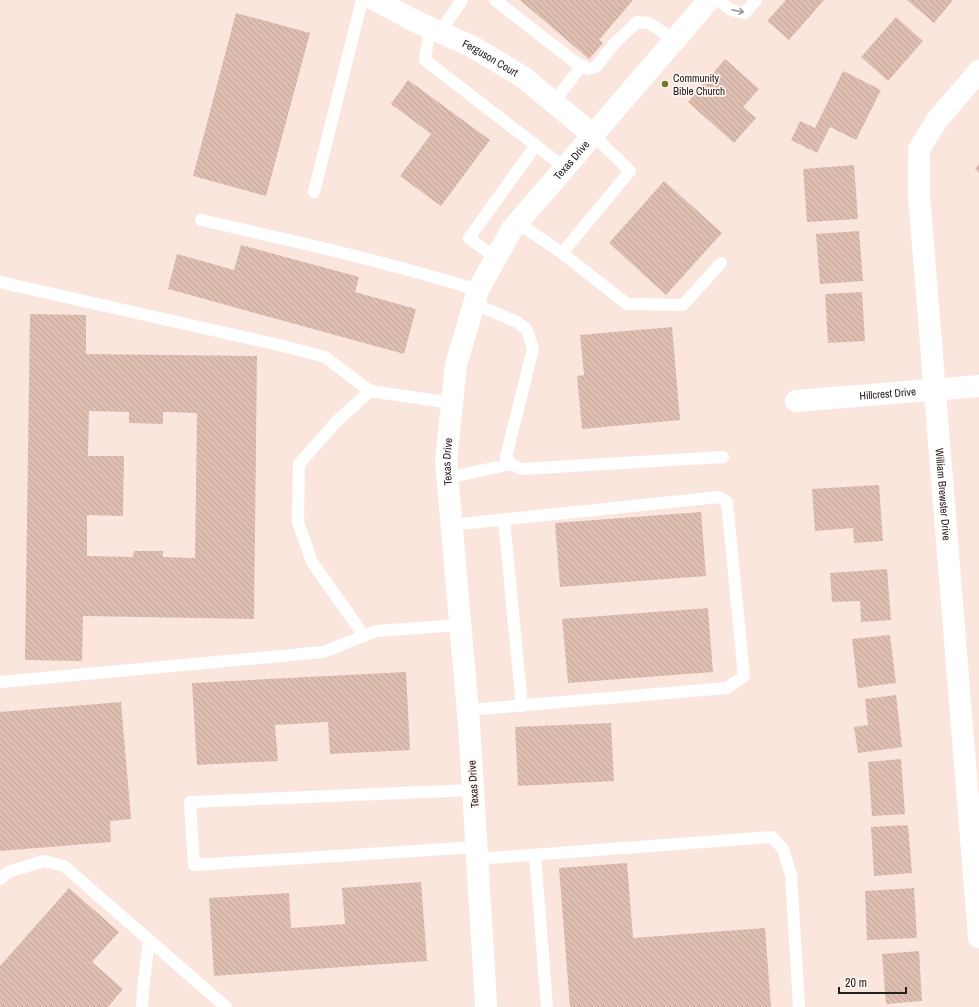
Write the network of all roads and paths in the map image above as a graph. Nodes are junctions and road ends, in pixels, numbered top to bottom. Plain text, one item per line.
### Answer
1 (362, 0) edge
2 (375, 0) edge
3 (462, 0) edge
4 (496, 0) edge
5 (709, 0) edge
6 (718, 0) edge
7 (756, 0) edge
8 (435, 30) junction
9 (675, 40) junction
10 (582, 65) junction
11 (979, 71) edge
12 (554, 102) junction
13 (592, 135) junction
14 (536, 146) junction
15 (565, 168) junction
16 (314, 192) dead end
17 (201, 220) dead end
18 (518, 223) junction
19 (562, 253) junction
20 (496, 258) junction
21 (721, 263) dead end
22 (0, 282) edge
23 (476, 297) junction
24 (979, 386) edge
25 (935, 389) junction
26 (370, 391) junction
27 (796, 401) dead end
28 (452, 403) junction
29 (723, 457) dead end
30 (511, 464) junction
31 (447, 478) junction
32 (504, 520) junction
33 (451, 525) junction
34 (460, 626) junction
35 (364, 636) junction
36 (0, 682) edge
37 (522, 706) junction
38 (468, 710) junction
39 (473, 790) junction
40 (477, 853) junction
41 (535, 855) junction
42 (0, 879) edge
43 (979, 937) edge
44 (149, 940) junction
45 (142, 1007) edge
46 (226, 1007) edge
47 (486, 1007) edge
48 (546, 1007) edge
49 (799, 1007) edge

1 - 16 lane
2 - 8 street, Ferguson Court
3 - 8 lane
4 - 10 lane
5 - 9 street, Texas Drive
6 -> 7 lane
8 - 12 street, Ferguson Court
8 - 14 lane
9 - 10 lane
9 - 13 street, Texas Drive
10 - 12 lane
11 - 25 street, William Brewster Drive
12 - 13 street, Ferguson Court
13 - 15 street, Texas Drive
13 - 19 lane
14 - 15 lane
14 - 20 lane
15 - 18 street, Texas Drive
17 - 23 lane
18 - 19 lane
18 - 20 street, Texas Drive
19 - 21 lane
20 - 23 street, Texas Drive
22 - 26 lane
23 - 28 street, Texas Drive
23 - 30 lane
24 - 25 street, Hillcrest Drive
25 - 27 street, Hillcrest Drive
25 - 43 street, William Brewster Drive
26 - 28 lane
26 - 35 lane
28 - 31 street, Texas Drive
29 - 30 lane
30 - 31 lane
31 - 33 street, Texas Drive
32 - 33 lane
32 - 37 lane
32 - 37 lane
33 - 34 street, Texas Drive
34 - 35 lane
34 - 38 street, Texas Drive
35 - 36 lane
37 - 38 lane
38 - 39 street, Texas Drive
39 - 40 street, Texas Drive
39 - 40 lane
40 - 41 lane
40 - 47 street, Texas Drive
41 - 48 lane
41 - 49 lane
42 - 44 lane
44 - 45 lane
44 - 46 lane

